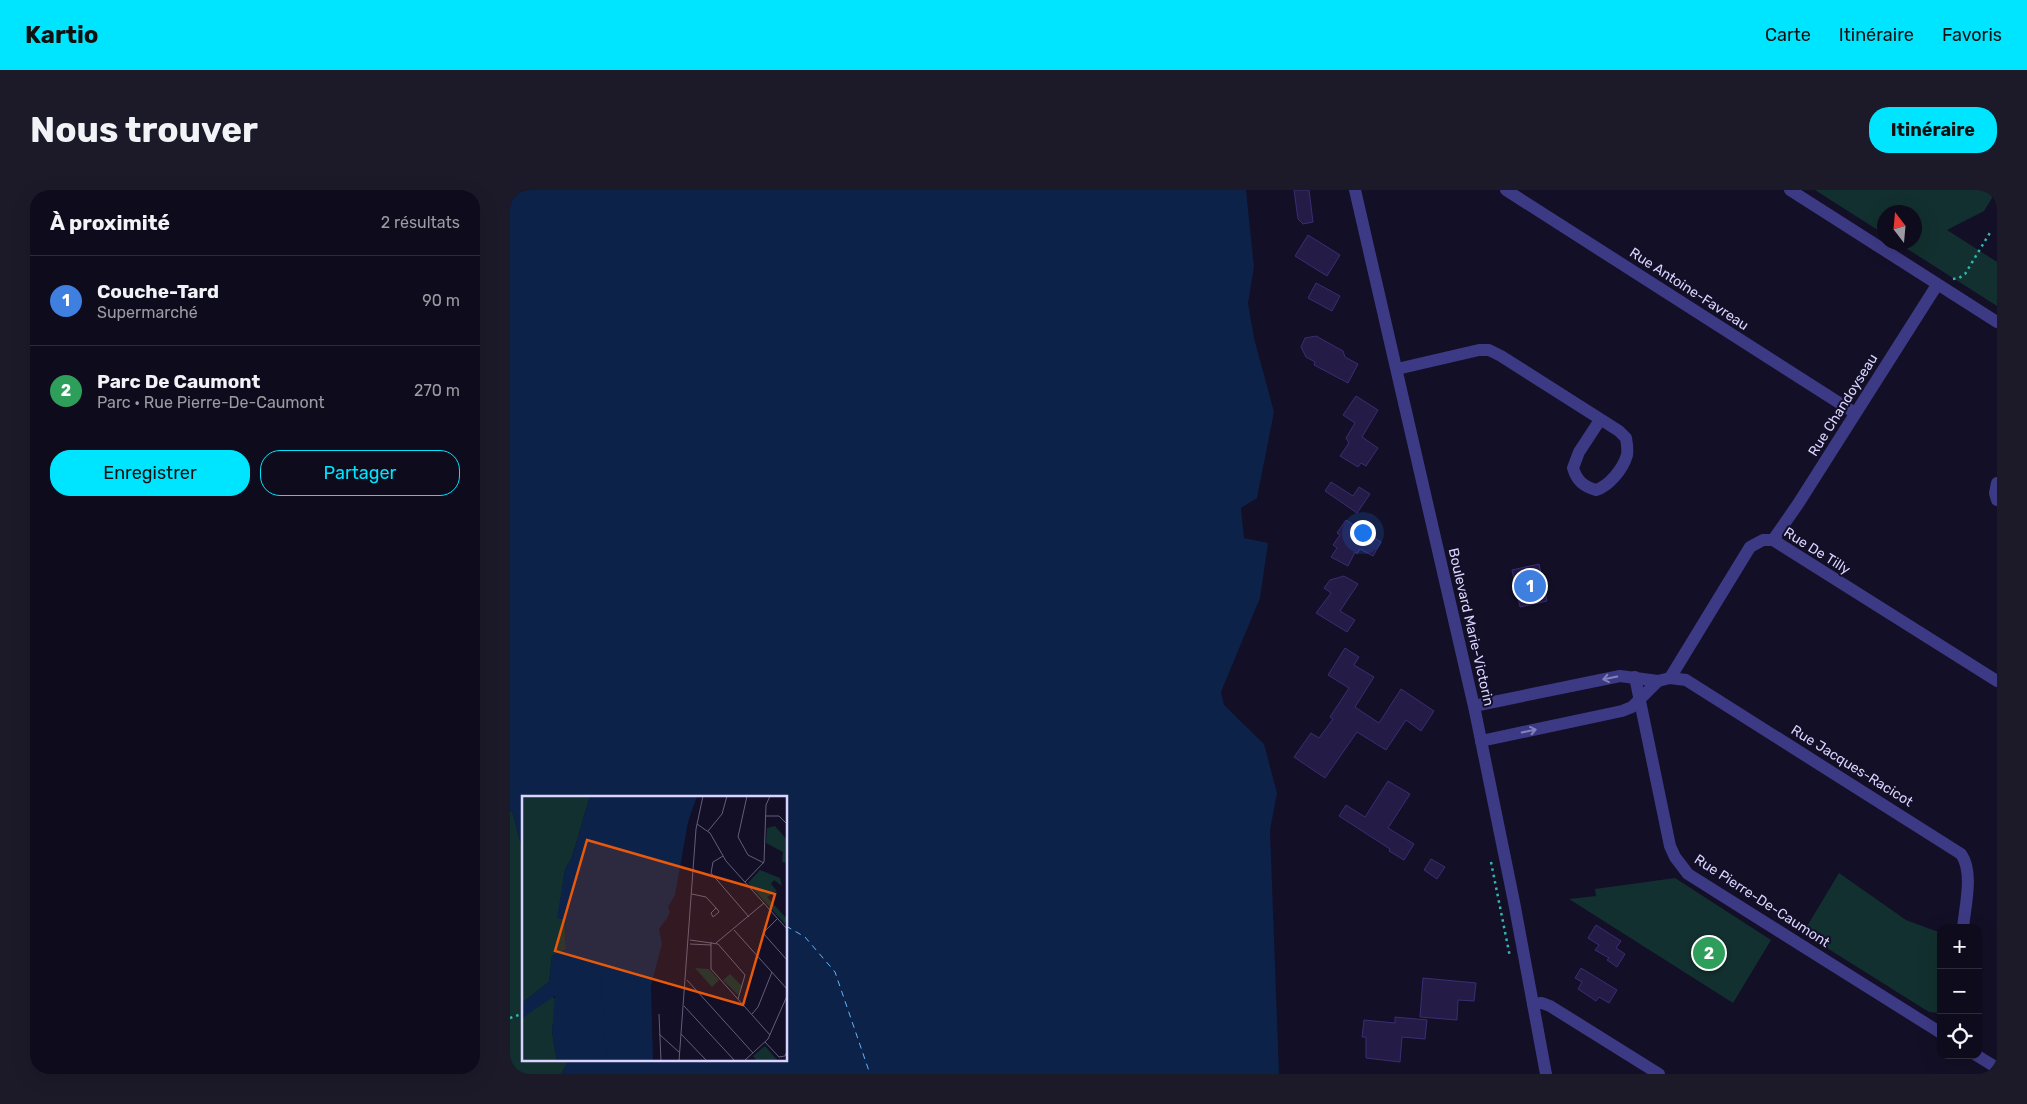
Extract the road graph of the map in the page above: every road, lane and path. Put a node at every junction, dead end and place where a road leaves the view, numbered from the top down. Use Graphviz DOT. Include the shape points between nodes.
graph roads {
  1 [pos="1355,190"];
  2 [pos="1506,190"];
  3 [pos="1790,190"];
  4 [pos="1991,231"];
  5 [pos="1951,281"];
  6 [pos="1937,285"];
  7 [pos="1997,322"];
  8 [pos="1397,369"];
  9 [pos="1855,413"];
  10 [pos="1600,420"];
  11 [pos="1997,483"];
  12 [pos="1997,500"];
  13 [pos="1773,540"];
  14 [pos="1635,677"];
  15 [pos="1664,679"];
  16 [pos="1997,681"];
  17 [pos="1640,699"];
  18 [pos="1474,706"];
  19 [pos="1481,741"];
  20 [pos="1491,859"];
  21 [pos="1963,924"];
  22 [pos="1510,960"];
  23 [pos="1533,1004"];
  24 [pos="1937,1030"];
  25 [pos="1982,1059"];
  26 [pos="1997,1068"];
  27 [pos="1546,1074"];
  28 [pos="1659,1074"];
  1 -- 8 [label="street, Boulevard Marie-Victorin"];
  2 -- 9 [label="street, Rue Antoine-Favreau"];
  3 -- 6 [label="street"];
  4 -- 5 [label="path" via="1965,274"];
  6 -- 7 [label="street"];
  6 -- 9 [label="street, Rue Chandoyseau"];
  8 -- 10 [label="street" via="1489,350"];
  8 -- 18 [label="street, Boulevard Marie-Victorin"];
  9 -- 13 [label="street, Rue Chandoyseau"];
  10 -- 10 [label="street" via="1626,438 1627,455 1610,483 1596,490 1580,482 1574,468 1579,452"];
  11 -- 12 [label="street"];
  13 -- 15 [label="street, Rue De Tilly" via="1763,540 1750,547"];
  13 -- 16 [label="street, Rue De Tilly"];
  14 -- 15 [label="street, Rue Jacques-Racicot"];
  14 -- 17 [label="street, Rue Pierre-De-Caumont"];
  14 -- 18 [label="street, Rue Jacques-Racicot, one-way" via="1620,676"];
  15 -- 17 [label="street"];
  15 -- 21 [label="street, Rue Jacques-Racicot" via="1686,680 1954,848 1966,860 1969,872"];
  19 -- 17 [label="street, one-way" via="1622,711"];
  17 -- 24 [label="street, Rue Pierre-De-Caumont" via="1670,846 1682,868"];
  18 -- 19 [label="street, Boulevard Marie-Victorin"];
  19 -- 23 [label="street, Boulevard Marie-Victorin"];
  20 -- 22 [label="path"];
  23 -- 27 [label="street, Boulevard Marie-Victorin"];
  23 -- 28 [label="street" via="1550,1006"];
  25 -- 26 [label="street"];
}
